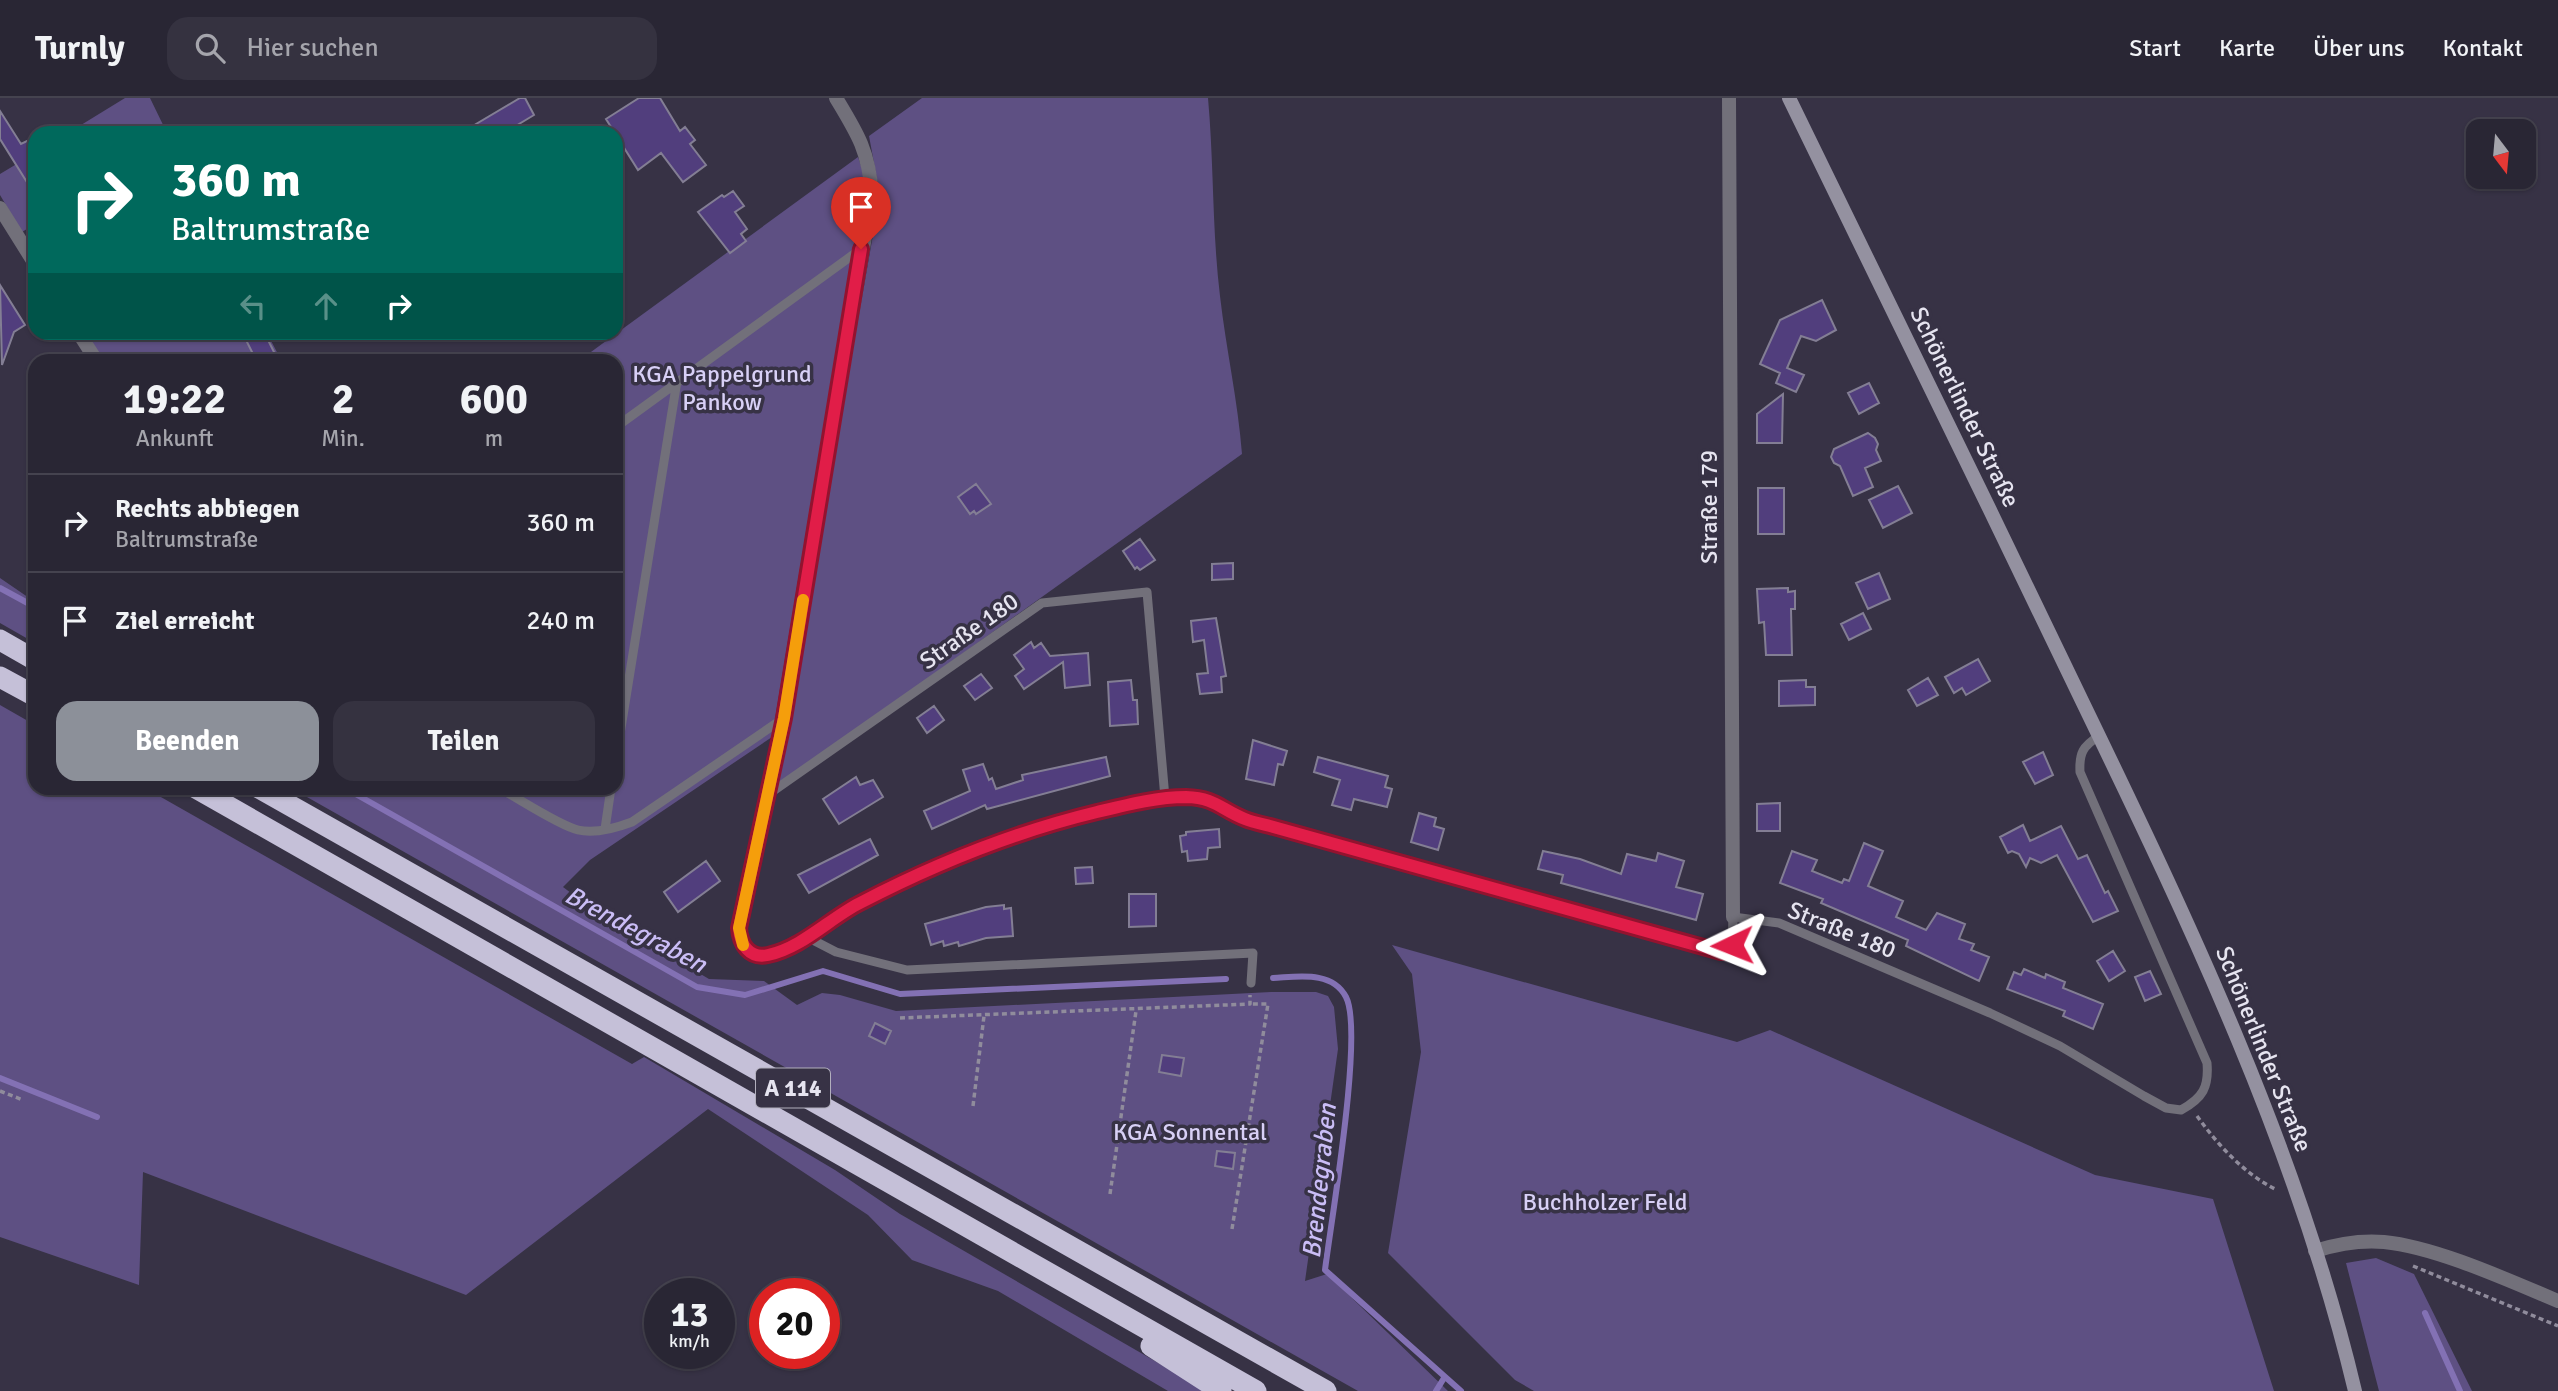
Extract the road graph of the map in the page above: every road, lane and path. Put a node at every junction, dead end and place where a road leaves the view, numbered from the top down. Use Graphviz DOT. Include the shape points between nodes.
graph roads {
  1 [pos="836,98"];
  2 [pos="1729,98"];
  3 [pos="1789,98"];
  4 [pos="0,208"];
  5 [pos="861,249"];
  6 [pos="28,253"];
  7 [pos="677,381"];
  8 [pos="623,422"];
  9 [pos="0,640"];
  10 [pos="28,656"];
  11 [pos="0,677"];
  12 [pos="28,692"];
  13 [pos="623,717"];
  14 [pos="784,718"];
  15 [pos="2099,736"];
  16 [pos="208,795"];
  17 [pos="271,795"];
  18 [pos="512,795"];
  19 [pos="610,795"];
  20 [pos="765,797"];
  21 [pos="1165,798"];
  22 [pos="605,830"];
  23 [pos="1733,917"];
  24 [pos="807,937"];
  25 [pos="740,939"];
  26 [pos="1251,983"];
  27 [pos="1250,1004"];
  28 [pos="1136,1011"];
  29 [pos="984,1016"];
  30 [pos="900,1018"];
  31 [pos="0,1091"];
  32 [pos="23,1100"];
  33 [pos="2190,1105"];
  34 [pos="973,1106"];
  35 [pos="888,1180"];
  36 [pos="2278,1191"];
  37 [pos="1110,1194"];
  38 [pos="1232,1229"];
  39 [pos="2315,1251"];
  40 [pos="2408,1264"];
  41 [pos="2558,1301"];
  42 [pos="2558,1326"];
  43 [pos="1221,1391"];
  44 [pos="1256,1391"];
  45 [pos="1326,1391"];
  46 [pos="2355,1391"];
  1 -- 5 [label="street" via="870,164 872,195"];
  2 -- 23 [label="street, Straße 179"];
  3 -- 15 [label="main road, Schönerlinder Straße"];
  4 -- 6 [label="street"];
  5 -- 7 [label="lane"];
  5 -- 14 [label="street"];
  7 -- 8 [label="lane"];
  7 -- 13 [label="lane"];
  9 -- 10 [label="highway"];
  11 -- 12 [label="highway"];
  14 -- 20 [label="street"];
  14 -- 22 [label="lane" via="632,822"];
  15 -- 33 [label="lane" via="2079,755 2080,772 2207,1063 2208,1081"];
  15 -- 39 [label="main road, Schönerlinder Straße" via="2218,991"];
  16 -- 35 [label="highway, A 114"];
  17 -- 45 [label="highway, A 114"];
  18 -- 22 [label="lane" via="576,830"];
  19 -- 22 [label="lane"];
  20 -- 21 [label="lane, Straße 180" via="1042,603 1147,592"];
  20 -- 25 [label="street"];
  21 -- 23 [label="lane" via="1210,800 1244,819 1721,952 1732,945"];
  21 -- 24 [label="lane" via="1050,823 990,842 857,904"];
  23 -- 33 [label="lane, Straße 180" via="1779,923 2060,1046 2166,1108 2181,1110"];
  24 -- 25 [label="lane" via="766,956 754,954"];
  24 -- 26 [label="lane" via="836,952 907,970 1253,953"];
  26 -- 27 [label="path"];
  27 -- 28 [label="path"];
  27 -- 38 [label="path" via="1268,1004"];
  28 -- 29 [label="path"];
  28 -- 37 [label="path"];
  29 -- 30 [label="path"];
  29 -- 34 [label="path"];
  31 -- 32 [label="path"];
  33 -- 36 [label="path" via="2218,1146"];
  35 -- 43 [label="highway"];
  35 -- 44 [label="highway, A 114"];
  39 -- 41 [label="street" via="2338,1244 2405,1246"];
  39 -- 46 [label="main road, Schönerlinder Straße"];
  40 -- 42 [label="path"];
}
